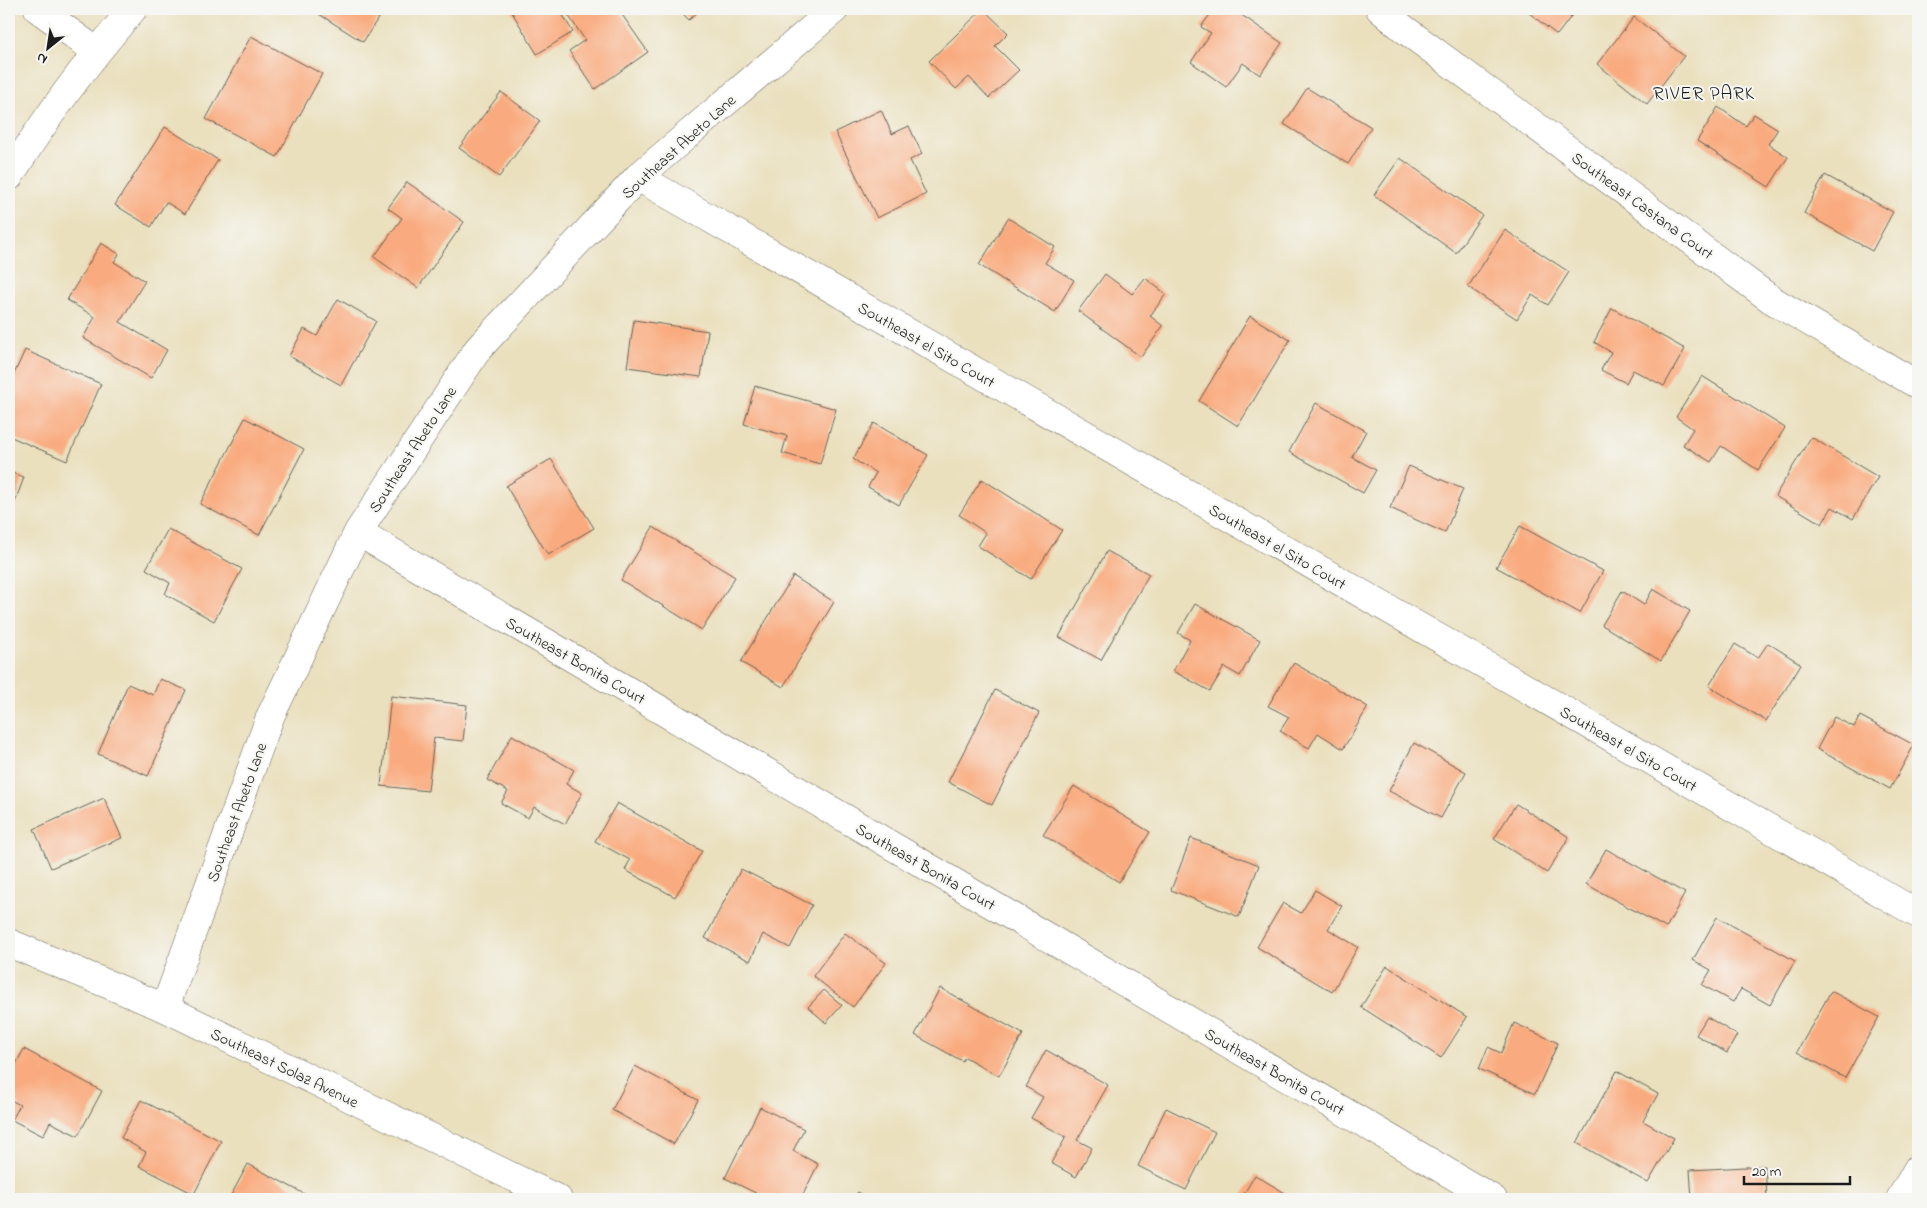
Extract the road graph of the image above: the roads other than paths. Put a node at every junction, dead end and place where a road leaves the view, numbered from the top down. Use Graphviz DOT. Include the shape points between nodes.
graph roads {
  1 [pos="38,9"];
  2 [pos="133,9"];
  3 [pos="835,9"];
  4 [pos="1380,9"];
  5 [pos="96,52"];
  6 [pos="9,176"];
  7 [pos="638,177"];
  8 [pos="1918,384"];
  9 [pos="358,532"];
  10 [pos="1918,914"];
  11 [pos="9,943"];
  12 [pos="165,1008"];
  13 [pos="1918,1168"];
  14 [pos="558,1199"];
  15 [pos="1493,1199"];
  16 [pos="1900,1199"];
  1 -- 5 [label="street"];
  2 -- 5 [label="street"];
  3 -- 7 [label="street, Southeast Abeto Lane"];
  4 -- 8 [label="street, Southeast Castana Court" via="1772,300"];
  5 -- 6 [label="street"];
  7 -- 9 [label="street, Southeast Abeto Lane" via="478,349"];
  7 -- 10 [label="street, Southeast el Sito Court"];
  9 -- 12 [label="street, Southeast Abeto Lane" via="270,717"];
  9 -- 15 [label="street, Southeast Bonita Court"];
  11 -- 12 [label="street, Southeast Solaz Avenue"];
  12 -- 14 [label="street, Southeast Solaz Avenue"];
  13 -- 16 [label="street"];
}
